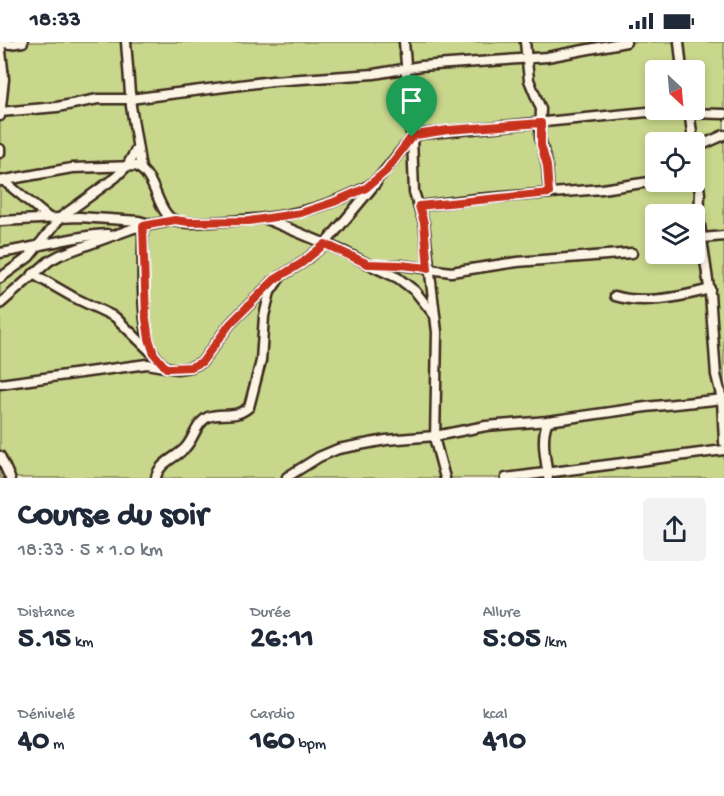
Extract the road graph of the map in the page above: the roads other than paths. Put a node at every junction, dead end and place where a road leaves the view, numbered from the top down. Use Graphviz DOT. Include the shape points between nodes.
graph roads {
  1 [pos="0,42"];
  2 [pos="23,42"];
  3 [pos="126,42"];
  4 [pos="404,42"];
  5 [pos="525,42"];
  6 [pos="626,42"];
  7 [pos="679,42"];
  8 [pos="528,59"];
  9 [pos="681,60"];
  10 [pos="406,68"];
  11 [pos="130,99"];
  12 [pos="645,112"];
  13 [pos="705,112"];
  14 [pos="0,114"];
  15 [pos="724,114"];
  16 [pos="541,123"];
  17 [pos="412,137"];
  18 [pos="723,138"];
  19 [pos="705,144"];
  20 [pos="137,148"];
  21 [pos="127,166"];
  22 [pos="141,169"];
  23 [pos="386,171"];
  24 [pos="2,181"];
  25 [pos="645,183"];
  26 [pos="549,193"];
  27 [pos="419,206"];
  28 [pos="61,217"];
  29 [pos="49,218"];
  30 [pos="266,219"];
  31 [pos="175,220"];
  32 [pos="0,221"];
  33 [pos="146,225"];
  34 [pos="116,234"];
  35 [pos="724,236"];
  36 [pos="705,238"];
  37 [pos="325,244"];
  38 [pos="37,248"];
  39 [pos="0,253"];
  40 [pos="632,253"];
  41 [pos="705,257"];
  42 [pos="368,264"];
  43 [pos="428,268"];
  44 [pos="33,274"];
  45 [pos="281,276"];
  46 [pos="0,278"];
  47 [pos="710,289"];
  48 [pos="615,296"];
  49 [pos="0,304"];
  50 [pos="435,317"];
  51 [pos="719,348"];
  52 [pos="154,354"];
  53 [pos="166,368"];
  54 [pos="0,384"];
  55 [pos="723,399"];
  56 [pos="548,421"];
  57 [pos="435,436"];
  58 [pos="724,442"];
  59 [pos="724,450"];
  60 [pos="0,456"];
  61 [pos="548,476"];
  62 [pos="287,477"];
  63 [pos="10,478"];
  64 [pos="156,478"];
  65 [pos="445,478"];
  66 [pos="506,478"];
  1 -- 2 [label="street"];
  1 -- 14 [label="street" via="4,79"];
  3 -- 11 [label="street"];
  4 -- 10 [label="street"];
  5 -- 8 [label="street"];
  6 -- 8 [label="street"];
  7 -- 9 [label="street"];
  8 -- 10 [label="street"];
  8 -- 16 [label="street"];
  10 -- 11 [label="street"];
  10 -- 17 [label="street" via="406,114"];
  11 -- 14 [label="street" via="98,99"];
  11 -- 20 [label="street"];
  12 -- 16 [label="street"];
  13 -- 15 [label="street"];
  16 -- 17 [label="street" via="448,130"];
  16 -- 26 [label="street"];
  17 -- 23 [label="street"];
  17 -- 27 [label="street" via="414,192"];
  18 -- 19 [label="street"];
  20 -- 21 [label="street"];
  20 -- 22 [label="street"];
  21 -- 22 [label="street"];
  21 -- 24 [label="street" via="72,168"];
  21 -- 28 [label="street"];
  22 -- 31 [label="street" via="167,214"];
  23 -- 30 [label="street" via="366,188 334,202"];
  23 -- 37 [label="street"];
  24 -- 29 [label="street"];
  25 -- 26 [label="street"];
  26 -- 27 [label="street"];
  27 -- 43 [label="street"];
  28 -- 29 [label="street"];
  28 -- 33 [label="street" via="139,220"];
  28 -- 38 [label="street"];
  29 -- 32 [label="street"];
  30 -- 31 [label="street"];
  30 -- 37 [label="street"];
  31 -- 33 [label="street"];
  33 -- 34 [label="street"];
  33 -- 52 [label="street" via="146,319"];
  34 -- 38 [label="street" via="76,237"];
  34 -- 44 [label="street" via="60,255"];
  35 -- 36 [label="street"];
  37 -- 42 [label="street"];
  37 -- 45 [label="street"];
  38 -- 39 [label="street"];
  38 -- 46 [label="street"];
  40 -- 43 [label="street" via="517,262 466,271"];
  41 -- 47 [label="street"];
  42 -- 43 [label="street"];
  42 -- 50 [label="street" via="415,291"];
  43 -- 50 [label="street"];
  44 -- 49 [label="street"];
  44 -- 52 [label="street" via="115,316"];
  45 -- 53 [label="street" via="230,324 202,362"];
  45 -- 64 [label="street" via="267,300 261,361 249,407 231,416 204,419 187,447 158,470"];
  47 -- 48 [label="street" via="653,299"];
  47 -- 51 [label="street"];
  50 -- 57 [label="street"];
  51 -- 55 [label="street" via="717,381"];
  52 -- 53 [label="street"];
  53 -- 54 [label="street" via="147,364"];
  55 -- 56 [label="street"];
  55 -- 58 [label="street"];
  56 -- 57 [label="street" via="486,426"];
  56 -- 61 [label="street"];
  57 -- 62 [label="street" via="404,437 338,449"];
  57 -- 65 [label="street"];
  59 -- 61 [label="street"];
  60 -- 63 [label="street"];
  61 -- 66 [label="street"];
}
